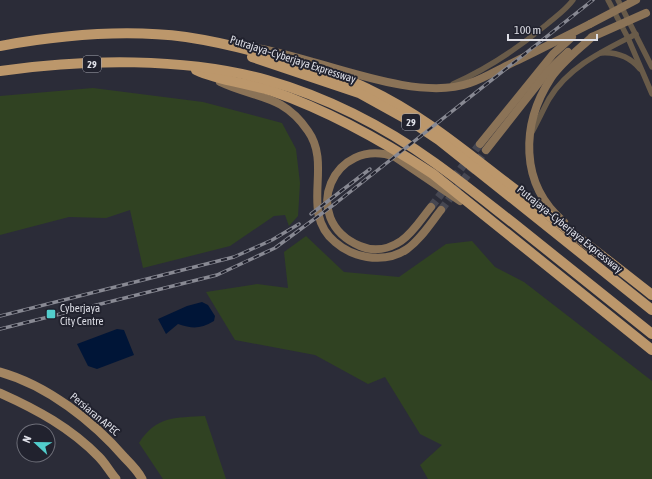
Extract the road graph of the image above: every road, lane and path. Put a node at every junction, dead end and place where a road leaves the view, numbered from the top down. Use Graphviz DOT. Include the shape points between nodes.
graph roads {
  1 [pos="573,0"];
  2 [pos="576,0"];
  3 [pos="608,0"];
  4 [pos="618,0"];
  5 [pos="636,0"];
  6 [pos="564,10"];
  7 [pos="649,13"];
  8 [pos="590,24"];
  9 [pos="122,34"];
  10 [pos="636,34"];
  11 [pos="592,37"];
  12 [pos="187,38"];
  13 [pos="628,38"];
  14 [pos="0,46"];
  15 [pos="593,56"];
  16 [pos="184,65"];
  17 [pos="652,67"];
  18 [pos="0,71"];
  19 [pos="202,74"];
  20 [pos="644,74"];
  21 [pos="446,87"];
  22 [pos="652,94"];
  23 [pos="529,140"];
  24 [pos="431,207"];
  25 [pos="441,210"];
  26 [pos="489,221"];
  27 [pos="611,262"];
  28 [pos="652,295"];
  29 [pos="652,310"];
  30 [pos="652,334"];
  31 [pos="652,350"];
  32 [pos="0,372"];
  33 [pos="0,393"];
  34 [pos="116,479"];
  35 [pos="142,479"];
  1 -- 6 [label="street"];
  2 -- 6 [label="street"];
  3 -- 13 [label="street"];
  4 -- 10 [label="street"];
  5 -- 8 [label="street, bridge"];
  6 -- 21 [label="street" via="524,43 488,67"];
  7 -- 11 [label="street, bridge"];
  8 -- 11 [label="street" via="553,54 483,147 554,64"];
  8 -- 21 [label="street" via="469,84"];
  9 -- 12 [label="highway"];
  9 -- 14 [label="highway, Putrajaya–Cyberjaya Expressway / 29" via="46,39"];
  9 -- 29 [label="highway, Putrajaya–Cyberjaya Expressway / 29" via="165,38 248,55 359,93 439,140"];
  10 -- 13 [label="street"];
  10 -- 17 [label="street"];
  11 -- 23 [label="street" via="571,55 552,77 534,114"];
  12 -- 21 [label="street" via="271,49 371,78 401,84 424,88"];
  12 -- 27 [label="highway" via="269,55 345,79 390,100 456,142"];
  13 -- 15 [label="street"];
  13 -- 20 [label="street"];
  15 -- 20 [label="street" via="601,53 616,54 636,64"];
  15 -- 23 [label="street" via="558,86"];
  16 -- 18 [label="highway, 29" via="44,65"];
  16 -- 19 [label="highway"];
  16 -- 30 [label="highway, 29" via="232,72 281,85 329,104 388,133 457,179"];
  19 -- 25 [label="street" via="276,102 302,123 309,132 316,152 318,218 327,235 340,247 366,257 397,256 413,244"];
  19 -- 26 [label="highway" via="272,91 396,149 433,174"];
  20 -- 22 [label="street"];
  23 -- 27 [label="street" via="534,179 546,202 561,220"];
  24 -- 26 [label="street" via="406,237 394,245 378,250 364,247 342,235 328,215 327,200 332,181 343,166 357,157 384,153 395,157"];
  26 -- 31 [label="highway"];
  27 -- 28 [label="highway"];
  32 -- 35 [label="main road, Persiaran APEC" via="67,404 102,434"];
  33 -- 34 [label="main road" via="58,423 99,457"];
}
